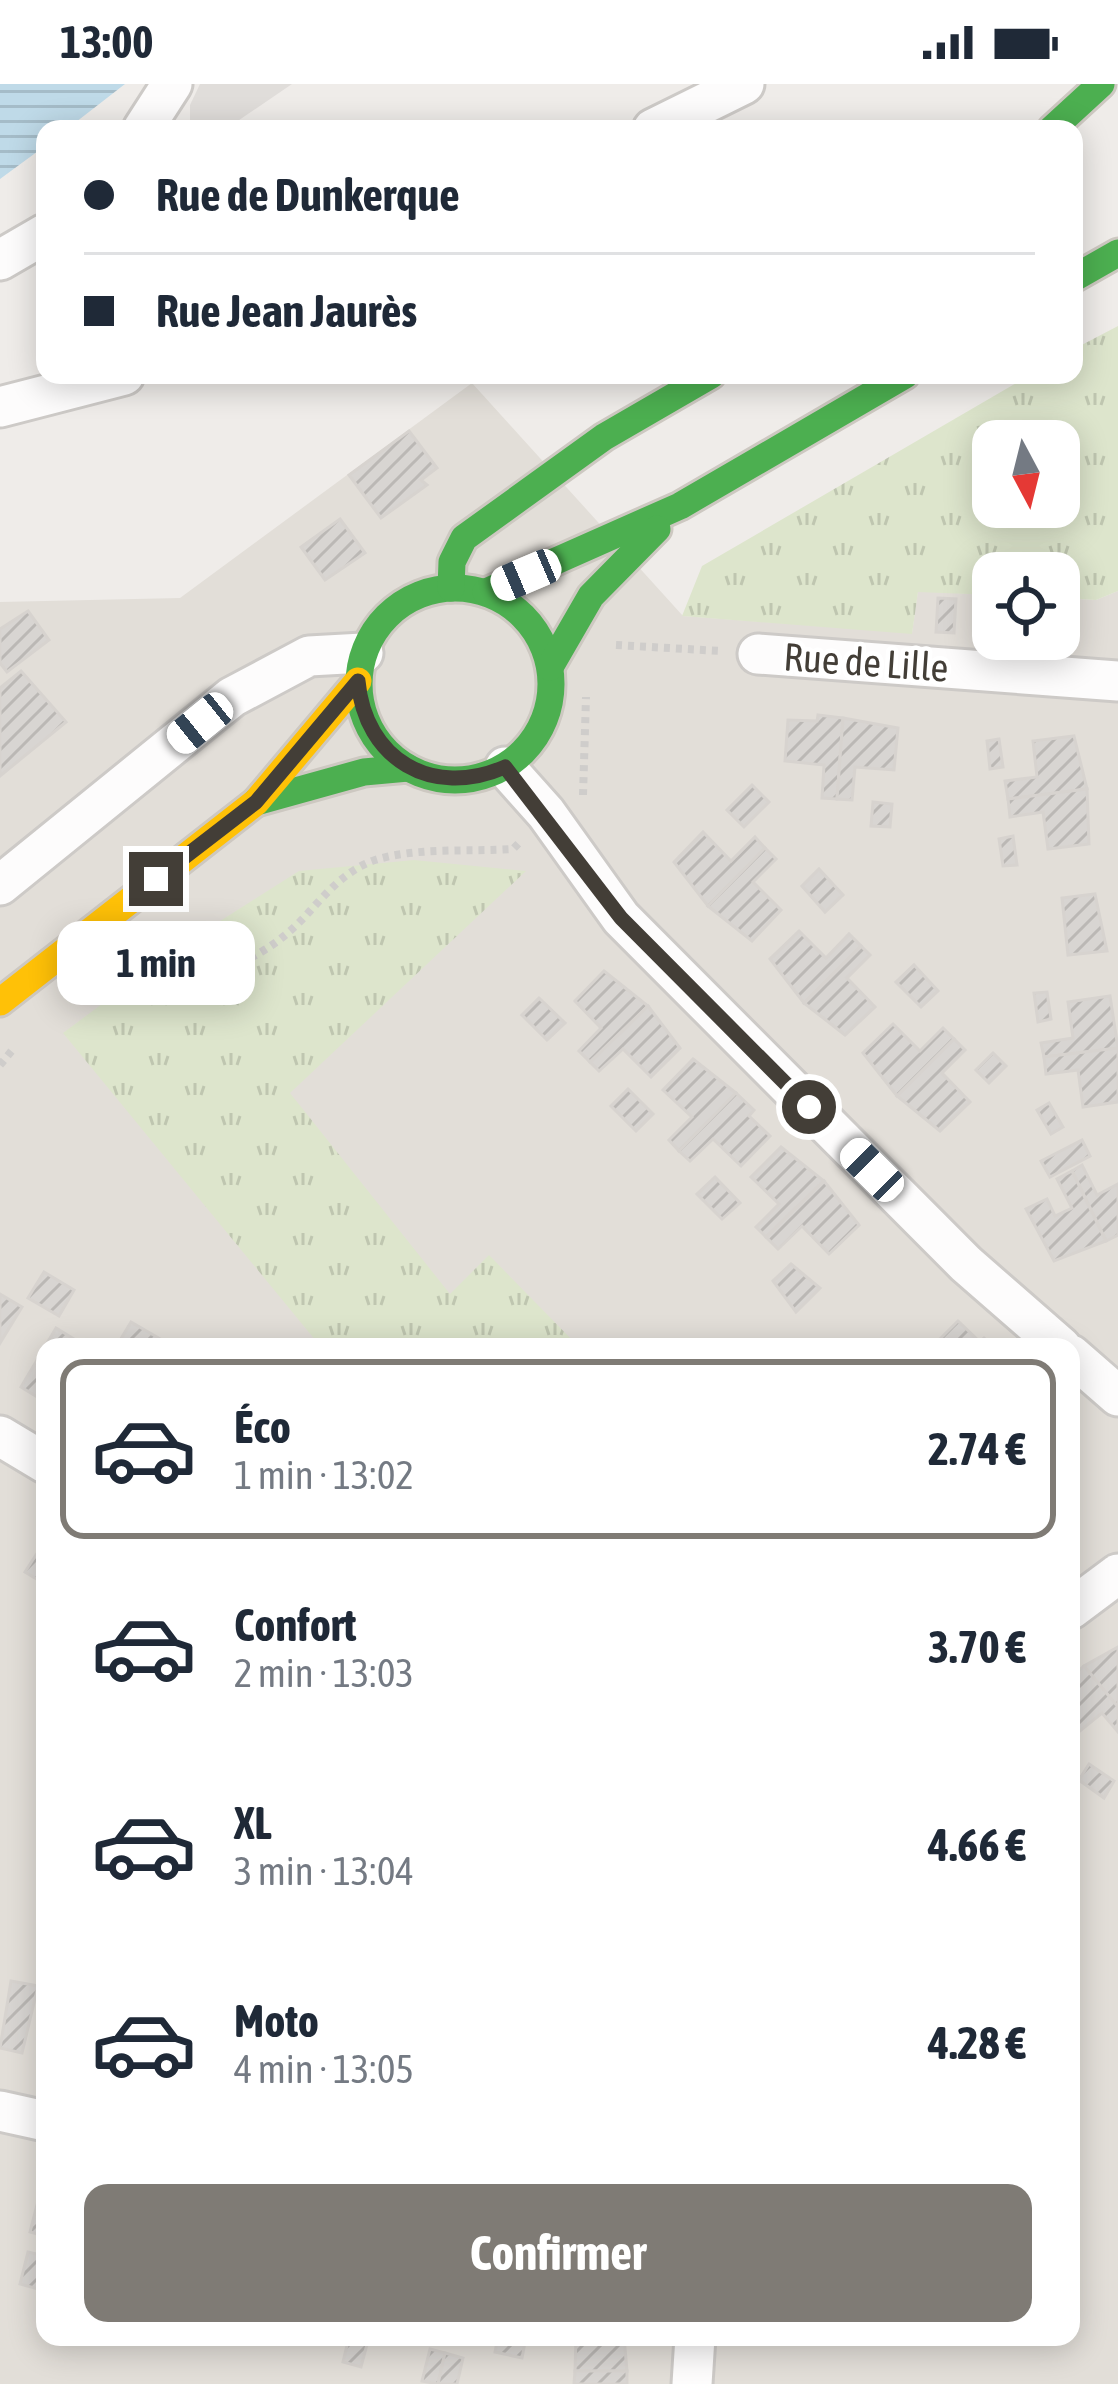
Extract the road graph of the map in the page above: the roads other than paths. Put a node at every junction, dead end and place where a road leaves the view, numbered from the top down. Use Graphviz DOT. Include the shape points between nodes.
graph roads {
  1 [pos="172,84"];
  2 [pos="744,84"];
  3 [pos="1101,84"];
  4 [pos="149,120"];
  5 [pos="671,120"];
  6 [pos="1062,120"];
  7 [pos="36,239"];
  8 [pos="1118,253"];
  9 [pos="0,260"];
  10 [pos="1083,273"];
  11 [pos="89,384"];
  12 [pos="696,384"];
  13 [pos="890,384"];
  14 [pos="0,407"];
  15 [pos="680,506"];
  16 [pos="451,588"];
  17 [pos="486,592"];
  18 [pos="758,654"];
  19 [pos="360,667"];
  20 [pos="550,667"];
  21 [pos="1118,681"];
  22 [pos="505,767"];
  23 [pos="408,768"];
  24 [pos="256,802"];
  25 [pos="0,885"];
  26 [pos="0,1002"];
  27 [pos="1051,1338"];
  28 [pos="1080,1363"];
  29 [pos="1118,1396"];
  30 [pos="0,1436"];
  31 [pos="36,1458"];
  32 [pos="1118,1574"];
  33 [pos="1080,1602"];
  34 [pos="0,2111"];
  35 [pos="36,2119"];
  36 [pos="694,2346"];
  37 [pos="692,2384"];
  1 -- 4 [label="street"];
  2 -- 5 [label="street"];
  3 -- 6 [label="main road"];
  7 -- 9 [label="street"];
  8 -- 10 [label="main road"];
  11 -- 14 [label="street"];
  12 -- 16 [label="main road" via="604,437 464,538"];
  13 -- 15 [label="main road"];
  15 -- 17 [label="main road"];
  15 -- 20 [label="main road" via="591,596"];
  16 -- 17 [label="main road"];
  16 -- 19 [label="main road" via="428,591 388,614"];
  17 -- 20 [label="main road" via="534,630"];
  18 -- 21 [label="street, Rue de Lille"];
  19 -- 23 [label="main road" via="370,732"];
  19 -- 24 [label="main road"];
  19 -- 25 [label="street" via="309,656 232,697"];
  20 -- 22 [label="main road" via="543,724"];
  22 -- 23 [label="main road" via="456,781"];
  22 -- 27 [label="street" via="621,918 966,1264"];
  23 -- 24 [label="main road"];
  24 -- 26 [label="main road"];
  28 -- 29 [label="street"];
  30 -- 31 [label="street"];
  32 -- 33 [label="street"];
  34 -- 35 [label="street"];
  36 -- 37 [label="street"];
}
